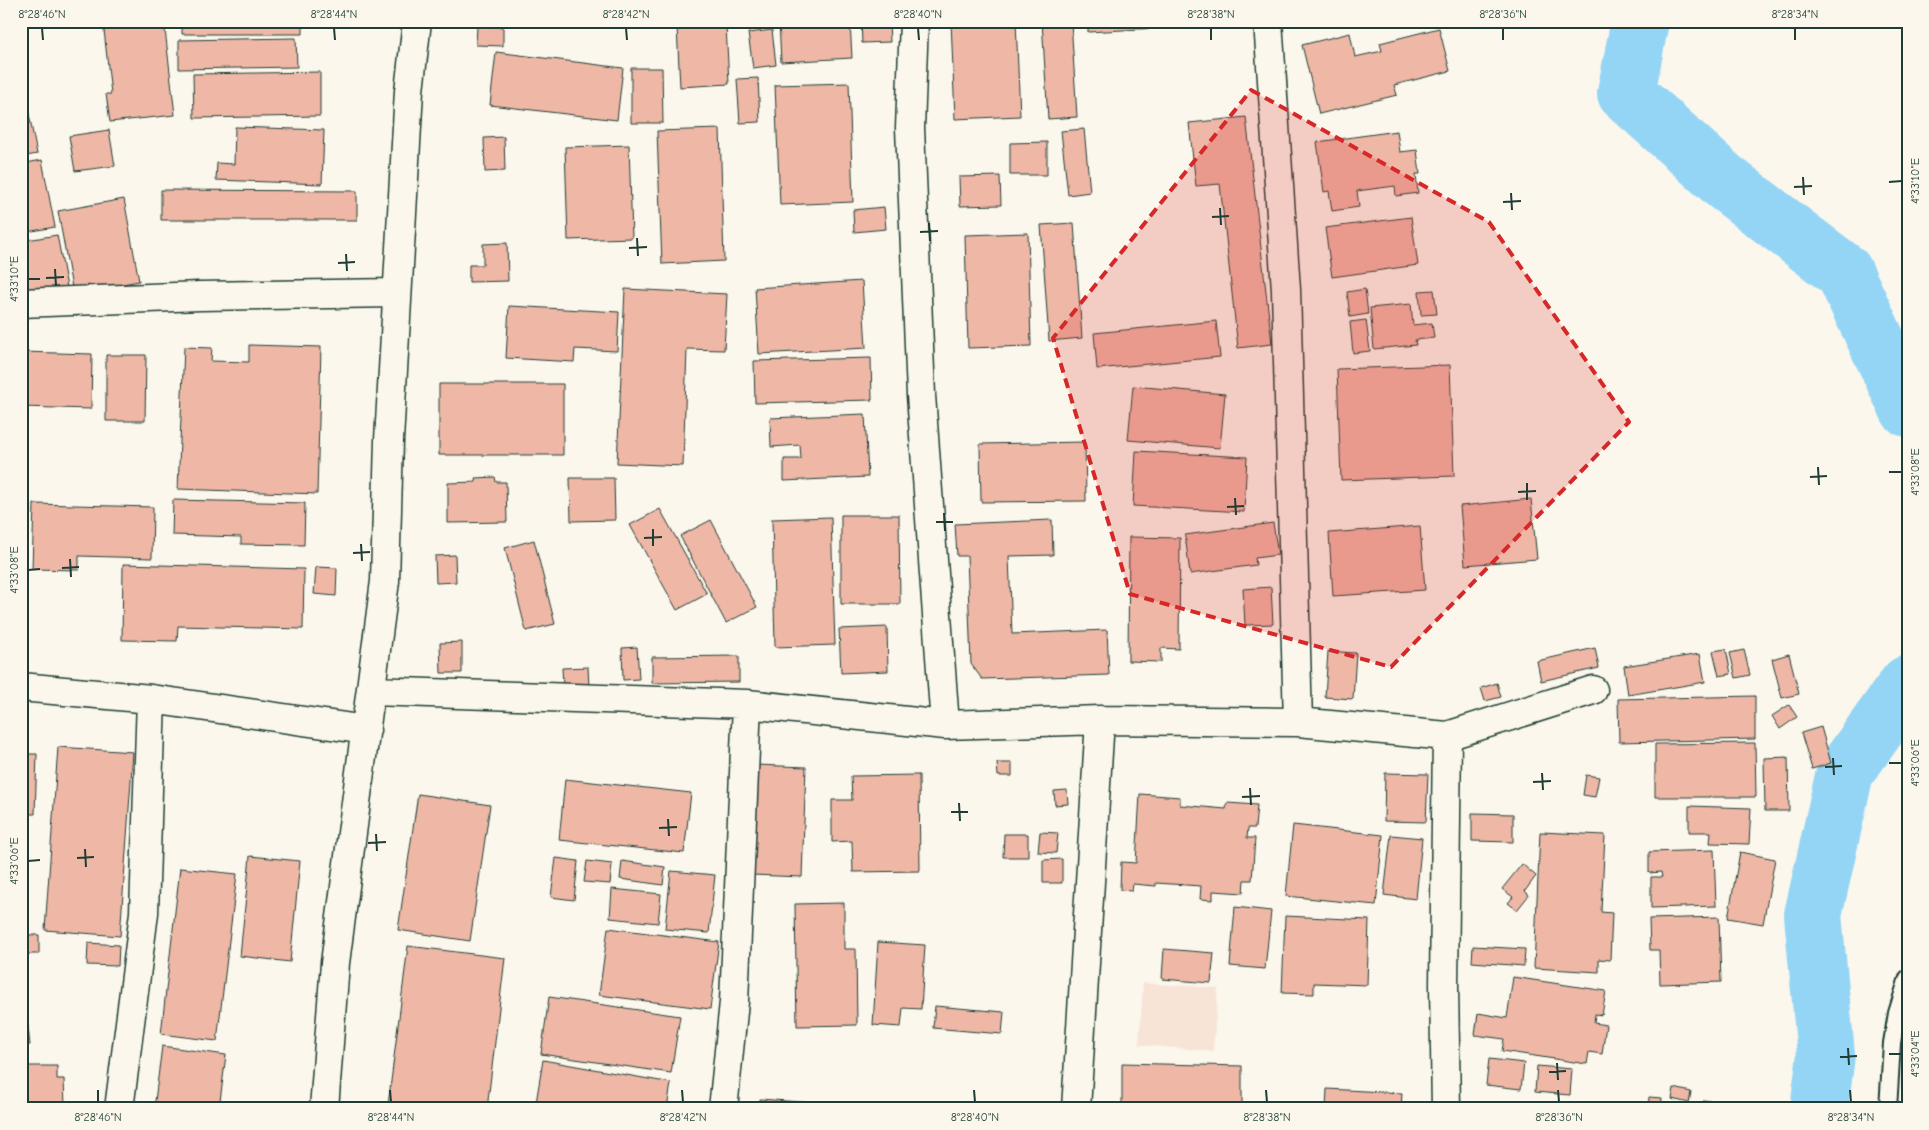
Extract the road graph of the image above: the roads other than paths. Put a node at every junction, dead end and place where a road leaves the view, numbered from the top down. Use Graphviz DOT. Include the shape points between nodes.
graph roads {
  1 [pos="417,21"];
  2 [pos="914,21"];
  3 [pos="1268,21"];
  4 [pos="397,293"];
  5 [pos="21,303"];
  6 [pos="21,687"];
  7 [pos="1593,690"];
  8 [pos="372,691"];
  9 [pos="151,699"];
  10 [pos="747,704"];
  11 [pos="1100,720"];
  12 [pos="1298,722"];
  13 [pos="945,725"];
  14 [pos="366,730"];
  15 [pos="1446,736"];
  16 [pos="1908,978"];
  17 [pos="119,1109"];
  18 [pos="324,1109"];
  19 [pos="723,1109"];
  20 [pos="1076,1109"];
  21 [pos="1446,1109"];
  22 [pos="1888,1109"];
  1 -- 4 [label="street"];
  2 -- 13 [label="street" via="910,128 921,394"];
  3 -- 12 [label="street" via="1286,290"];
  4 -- 5 [label="street" via="190,296"];
  4 -- 8 [label="street" via="385,581"];
  6 -- 9 [label="street"];
  7 -- 15 [label="street"];
  8 -- 10 [label="street"];
  8 -- 14 [label="street"];
  9 -- 14 [label="street"];
  9 -- 17 [label="street" via="144,913"];
  10 -- 13 [label="street"];
  10 -- 19 [label="street" via="734,1002"];
  11 -- 12 [label="street"];
  11 -- 13 [label="street"];
  11 -- 20 [label="street"];
  12 -- 15 [label="street"];
  14 -- 18 [label="street" via="335,963"];
  15 -- 21 [label="street"];
  16 -- 22 [label="lane" via="1892,1043"];
}
